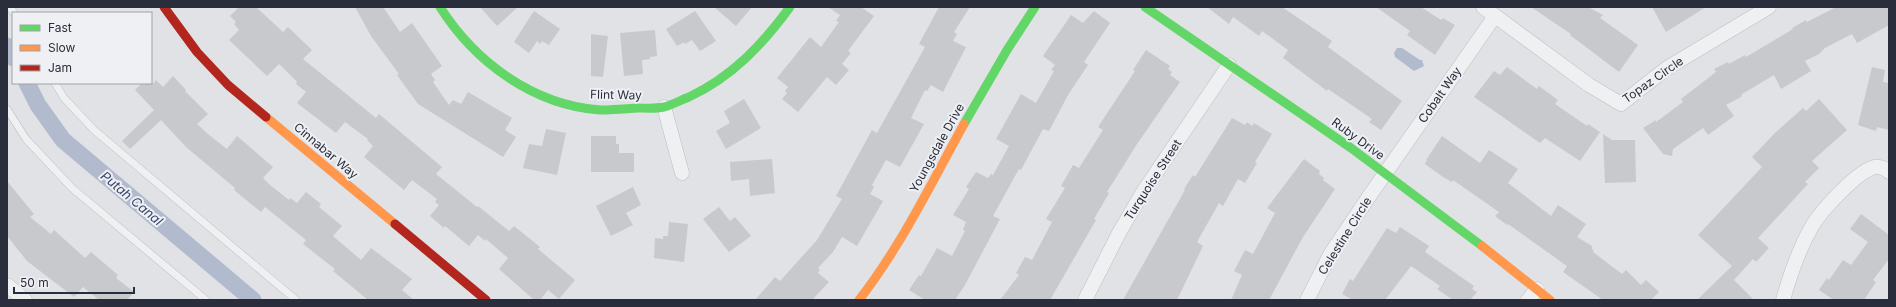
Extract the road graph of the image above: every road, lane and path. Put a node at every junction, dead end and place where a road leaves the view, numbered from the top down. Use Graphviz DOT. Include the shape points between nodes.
graph roads {
  1 [pos="164,7"];
  2 [pos="440,7"];
  3 [pos="790,7"];
  4 [pos="1035,7"];
  5 [pos="1145,7"];
  6 [pos="1483,7"];
  7 [pos="1769,7"];
  8 [pos="1495,16"];
  9 [pos="1229,65"];
  10 [pos="56,84"];
  11 [pos="664,107"];
  12 [pos="7,109"];
  13 [pos="1889,172"];
  14 [pos="682,173"];
  15 [pos="1385,174"];
  16 [pos="7,284"];
  17 [pos="1532,295"];
  18 [pos="25,300"];
  19 [pos="206,300"];
  20 [pos="296,300"];
  21 [pos="486,300"];
  22 [pos="859,300"];
  23 [pos="1085,300"];
  24 [pos="1307,300"];
  25 [pos="1550,300"];
  26 [pos="1783,300"];
  1 -- 21 [label="street, Cinnabar Way" via="197,52 228,85"];
  2 -- 11 [label="street, Flint Way" via="468,45 497,71 536,92 566,103 594,109"];
  3 -- 11 [label="street, Flint Way" via="747,59 692,96"];
  4 -- 22 [label="street, Youngsdale Drive" via="997,64 881,272"];
  5 -- 9 [label="street, Ruby Drive"];
  6 -- 8 [label="street, Topaz Circle"];
  7 -- 8 [label="street, Topaz Circle" via="1667,68 1620,104 1589,85"];
  8 -- 15 [label="street, Cobalt Way"];
  9 -- 15 [label="street, Ruby Drive"];
  9 -- 23 [label="street, Turquoise Street" via="1143,192"];
  10 -- 20 [label="lane" via="64,98 94,130"];
  11 -- 14 [label="street"];
  12 -- 19 [label="lane" via="26,139 72,188"];
  13 -- 26 [label="street" via="1883,167 1868,170 1833,200 1811,227 1792,267"];
  15 -- 17 [label="street, Ruby Drive" via="1489,251"];
  15 -- 24 [label="street, Celestine Circle" via="1332,253"];
  16 -- 18 [label="street"];
  17 -- 25 [label="street, Ruby Drive"];
}
